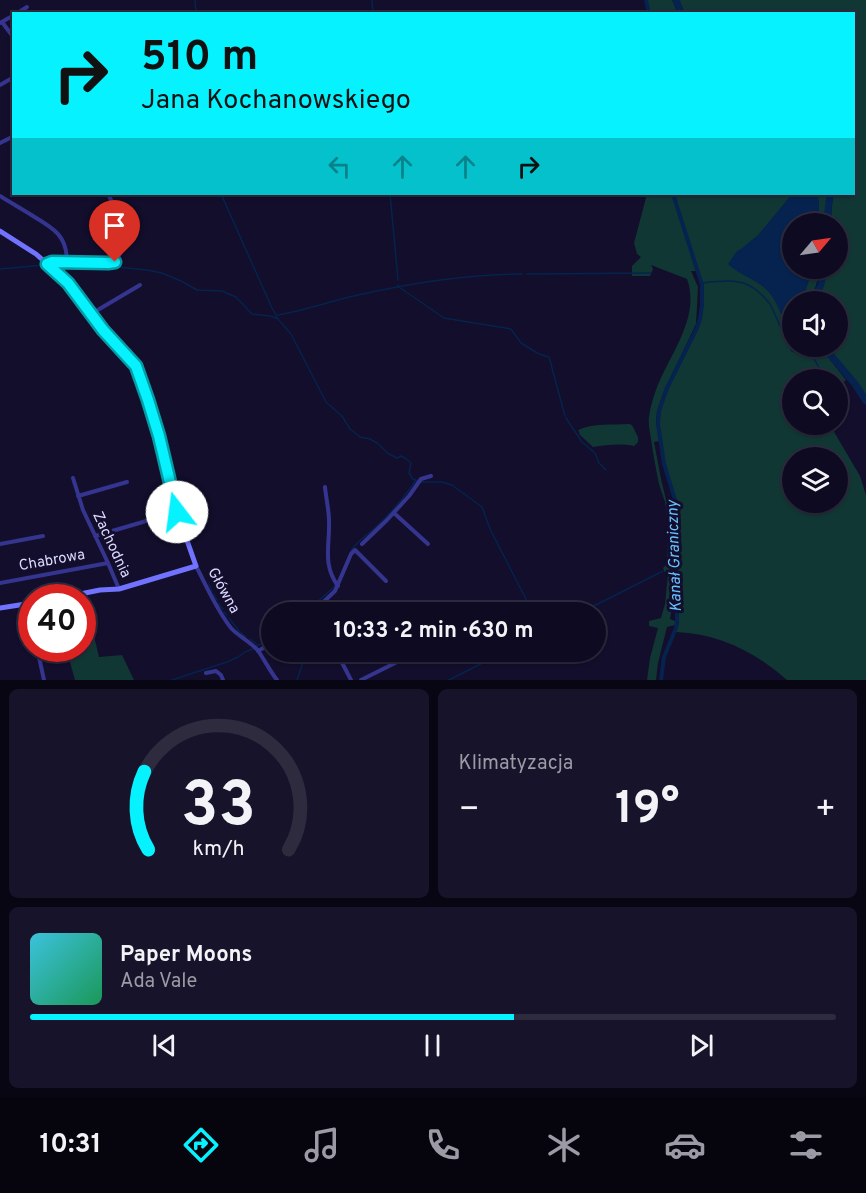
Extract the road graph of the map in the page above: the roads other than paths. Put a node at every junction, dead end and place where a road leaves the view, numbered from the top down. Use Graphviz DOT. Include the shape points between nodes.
graph roads {
  1 [pos="27,7"];
  2 [pos="18,12"];
  3 [pos="1,22"];
  4 [pos="12,36"];
  5 [pos="108,195"];
  6 [pos="0,196"];
  7 [pos="0,231"];
  8 [pos="67,262"];
  9 [pos="47,264"];
  10 [pos="140,285"];
  11 [pos="91,314"];
  12 [pos="431,476"];
  13 [pos="73,478"];
  14 [pos="127,482"];
  15 [pos="325,487"];
  16 [pos="78,496"];
  17 [pos="177,512"];
  18 [pos="394,513"];
  19 [pos="43,536"];
  20 [pos="95,536"];
  21 [pos="0,544"];
  22 [pos="362,544"];
  23 [pos="428,544"];
  24 [pos="108,563"];
  25 [pos="196,566"];
  26 [pos="386,582"];
  27 [pos="0,583"];
  28 [pos="338,585"];
  29 [pos="118,589"];
  30 [pos="96,591"];
  31 [pos="323,602"];
  32 [pos="18,606"];
  33 [pos="0,608"];
  34 [pos="261,646"];
  35 [pos="256,648"];
  36 [pos="40,662"];
  37 [pos="342,662"];
  38 [pos="397,662"];
  39 [pos="206,673"];
  40 [pos="44,680"];
  41 [pos="223,680"];
  42 [pos="277,680"];
  43 [pos="351,680"];
  44 [pos="361,680"];
  1 -- 2 [label="street"];
  3 -- 4 [label="street"];
  5 -- 8 [label="street" via="121,241 119,258 108,263"];
  6 -- 8 [label="street" via="54,229 64,243"];
  7 -- 9 [label="street, Główna"];
  8 -- 9 [label="street"];
  9 -- 11 [label="street, Główna" via="66,281"];
  10 -- 11 [label="street"];
  11 -- 17 [label="street, Główna" via="138,370"];
  12 -- 18 [label="street" via="421,479"];
  13 -- 16 [label="street, Zachodnia"];
  14 -- 16 [label="street"];
  15 -- 28 [label="street" via="330,518 328,562"];
  16 -- 20 [label="street, Zachodnia"];
  17 -- 20 [label="street"];
  17 -- 25 [label="street, Główna"];
  18 -- 22 [label="street"];
  18 -- 23 [label="street"];
  19 -- 21 [label="street"];
  20 -- 24 [label="street, Zachodnia"];
  24 -- 27 [label="street, Chabrowa"];
  24 -- 29 [label="street, Zachodnia"];
  25 -- 29 [label="street, Główna"];
  25 -- 35 [label="street, Główna" via="230,627"];
  26 -- 28 [label="street" via="356,550"];
  28 -- 31 [label="street"];
  29 -- 30 [label="street, Główna"];
  32 -- 33 [label="street"];
  34 -- 35 [label="street"];
  35 -- 42 [label="street, Główna"];
  36 -- 40 [label="street"];
  37 -- 43 [label="street"];
  38 -- 44 [label="street"];
  39 -- 41 [label="street" via="216,671"];
}
